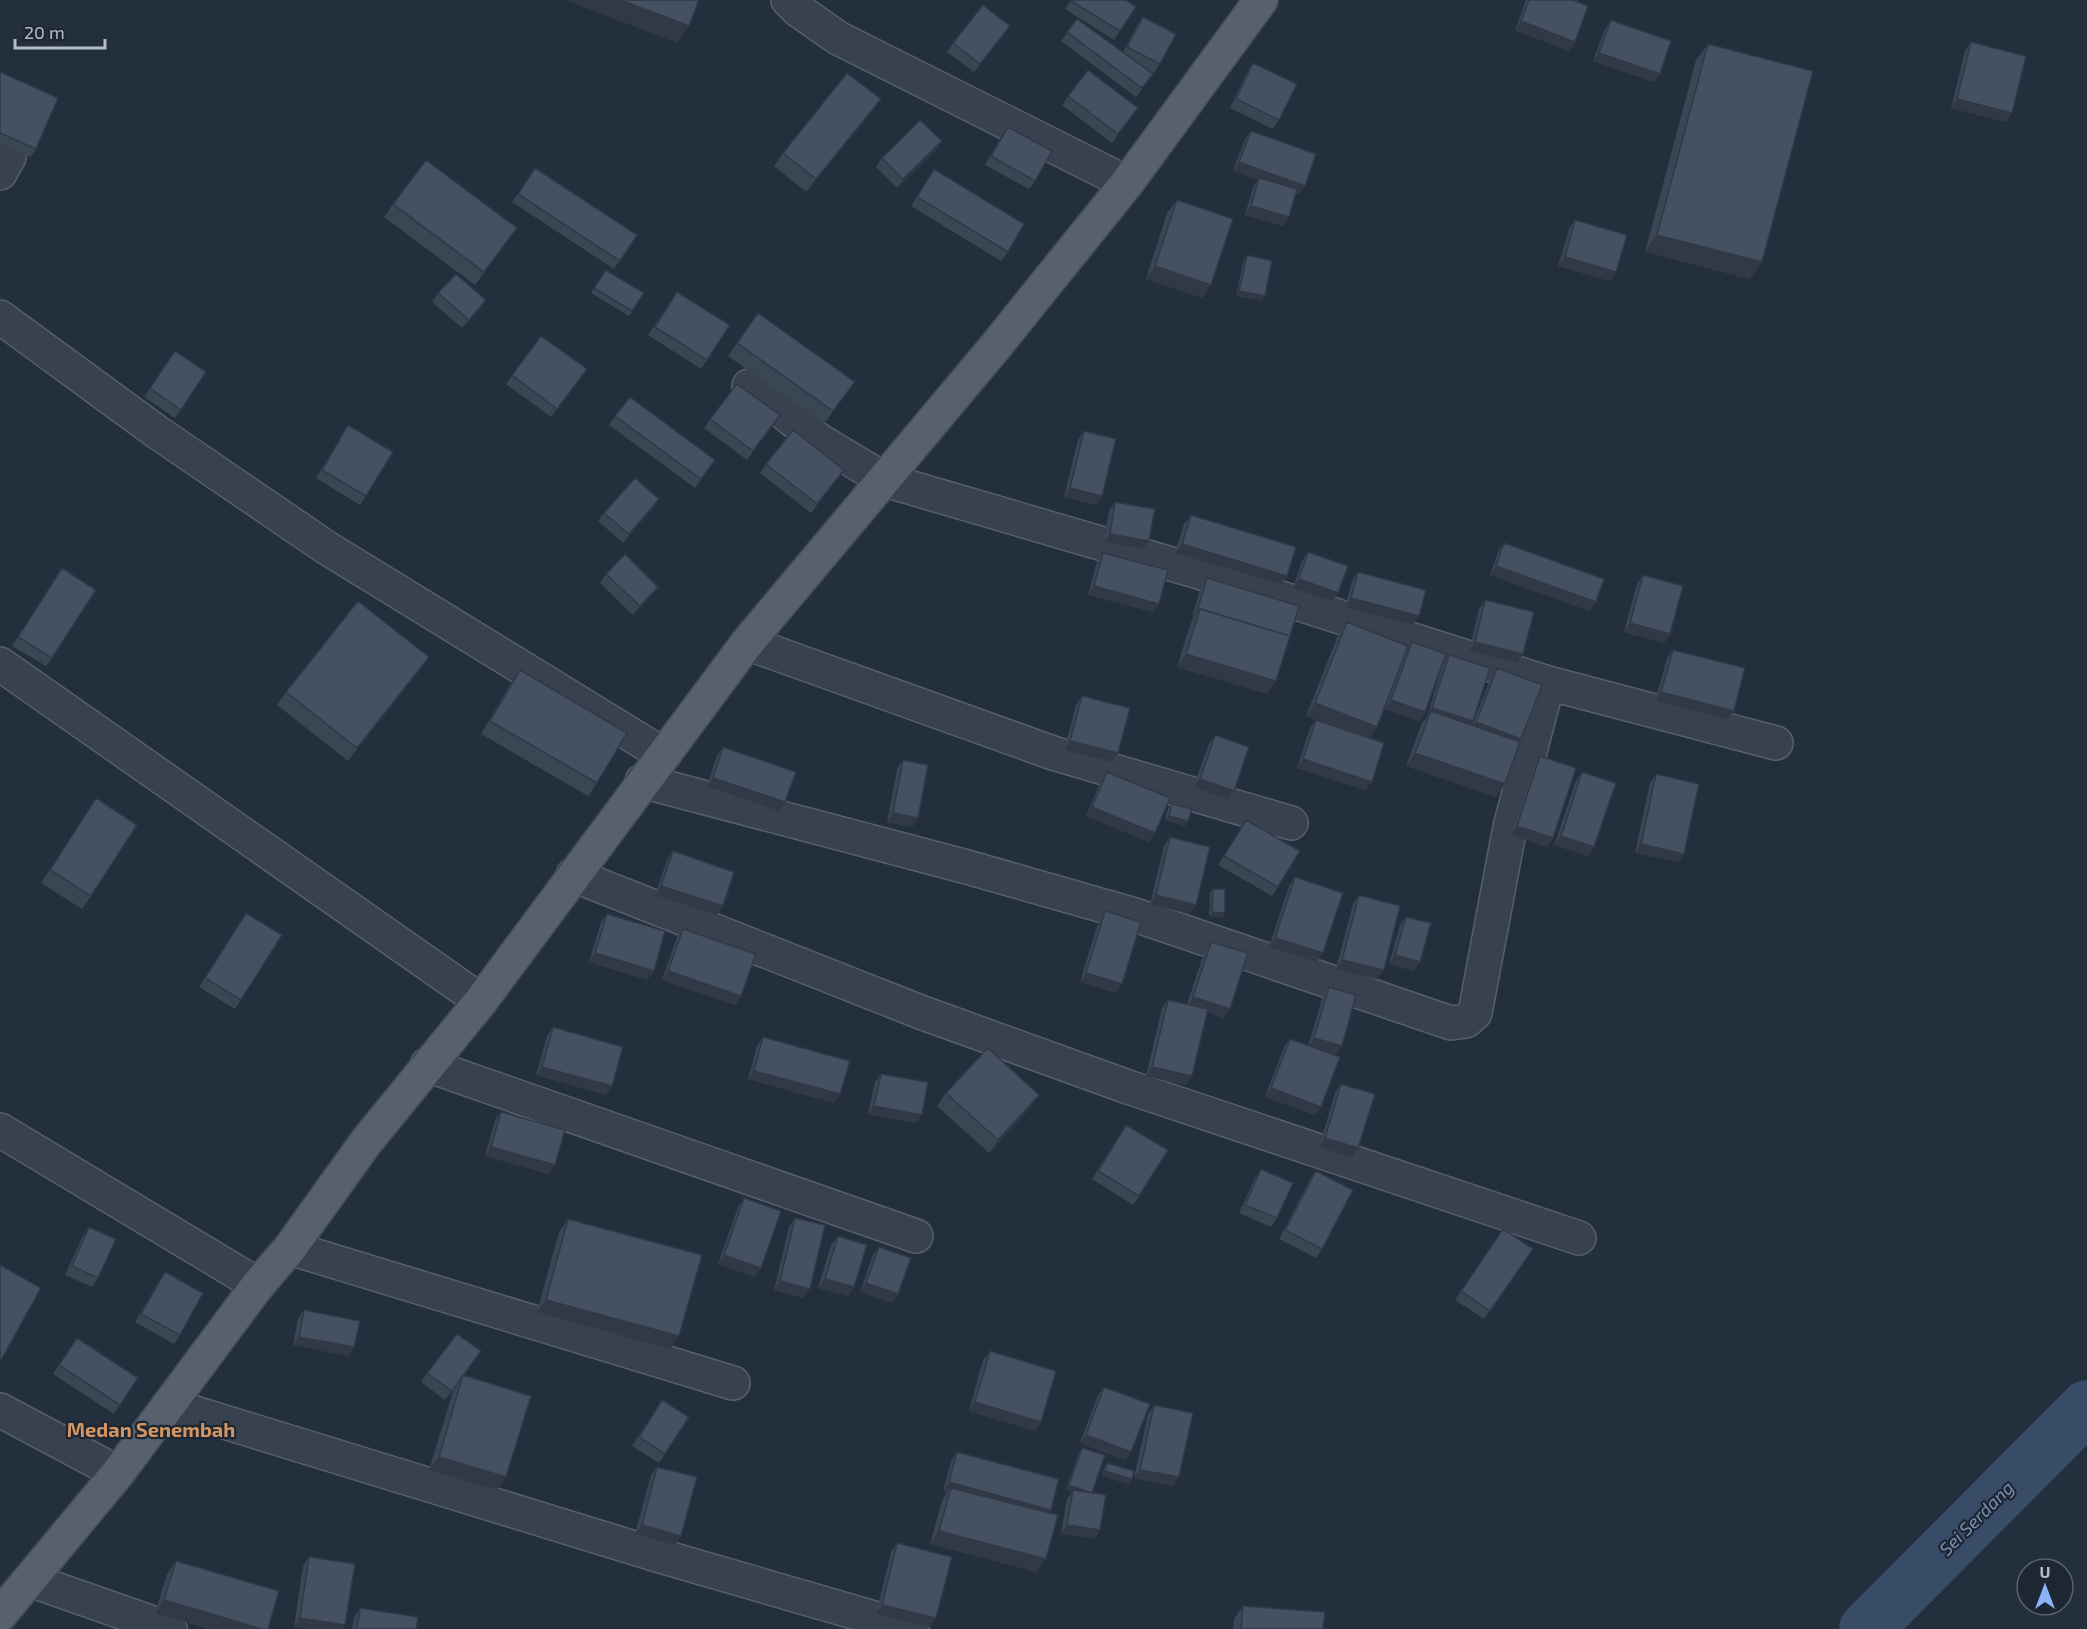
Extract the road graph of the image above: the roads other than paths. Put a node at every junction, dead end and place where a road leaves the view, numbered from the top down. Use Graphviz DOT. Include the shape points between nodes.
graph roads {
  1 [pos="788,0"];
  2 [pos="1256,1"];
  3 [pos="1127,183"];
  4 [pos="0,317"];
  5 [pos="749,386"];
  6 [pos="885,480"];
  7 [pos="747,643"];
  8 [pos="0,664"];
  9 [pos="1548,683"];
  10 [pos="1776,743"];
  11 [pos="664,755"];
  12 [pos="642,781"];
  13 [pos="1291,823"];
  14 [pos="573,875"];
  15 [pos="481,1001"];
  16 [pos="427,1065"];
  17 [pos="0,1130"];
  18 [pos="916,1236"];
  19 [pos="1579,1238"];
  20 [pos="290,1248"];
  21 [pos="258,1285"];
  22 [pos="733,1383"];
  23 [pos="169,1405"];
  24 [pos="0,1410"];
  25 [pos="118,1473"];
  26 [pos="30,1580"];
  27 [pos="0,1615"];
  28 [pos="170,1629"];
  29 [pos="912,1629"];
  1 -- 3 [label="street" via="838,38"];
  2 -- 3 [label="main road"];
  3 -- 6 [label="main road"];
  4 -- 11 [label="street" via="157,432 327,548"];
  5 -- 6 [label="street" via="820,441"];
  6 -- 7 [label="main road"];
  6 -- 9 [label="street" via="1202,573"];
  7 -- 11 [label="main road"];
  7 -- 13 [label="street" via="1053,753"];
  8 -- 15 [label="street"];
  9 -- 10 [label="street"];
  9 -- 12 [label="street" via="1510,827 1475,1013 1466,1021 1451,1023 1135,915"];
  11 -- 12 [label="main road"];
  12 -- 14 [label="main road"];
  14 -- 15 [label="main road"];
  14 -- 19 [label="street" via="923,1013 1128,1087"];
  15 -- 16 [label="main road"];
  16 -- 18 [label="street"];
  16 -- 20 [label="main road"];
  17 -- 21 [label="street"];
  20 -- 21 [label="main road"];
  20 -- 22 [label="street"];
  21 -- 23 [label="main road"];
  23 -- 25 [label="main road"];
  23 -- 29 [label="street"];
  24 -- 25 [label="street"];
  25 -- 26 [label="main road"];
  26 -- 27 [label="main road"];
  26 -- 28 [label="street"];
}
